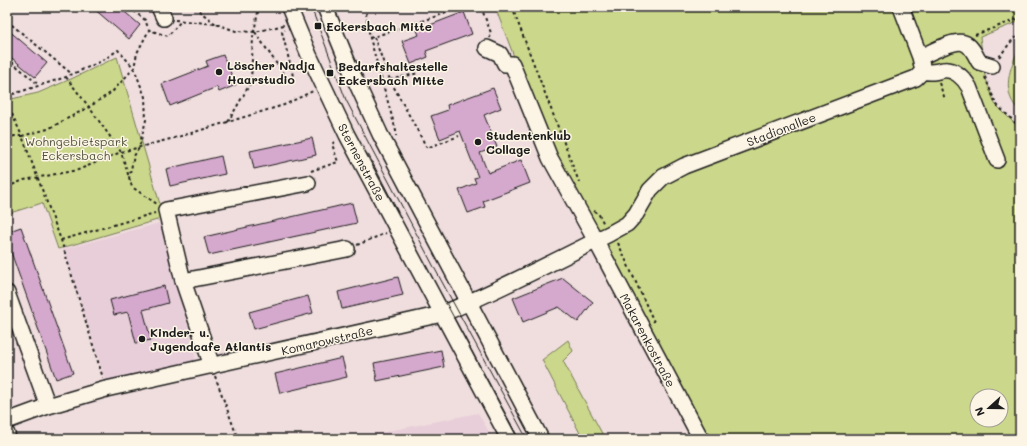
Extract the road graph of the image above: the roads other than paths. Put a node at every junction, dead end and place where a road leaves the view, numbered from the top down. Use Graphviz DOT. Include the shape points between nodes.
graph roads {
  1 [pos="289,7"];
  2 [pos="325,7"];
  3 [pos="901,7"];
  4 [pos="487,48"];
  5 [pos="992,66"];
  6 [pos="926,67"];
  7 [pos="997,160"];
  8 [pos="308,183"];
  9 [pos="596,241"];
  10 [pos="347,249"];
  11 [pos="183,282"];
  12 [pos="7,293"];
  13 [pos="468,302"];
  14 [pos="442,314"];
  15 [pos="212,366"];
  16 [pos="48,406"];
  17 [pos="7,421"];
  18 [pos="7,434"];
  19 [pos="8,439"];
  20 [pos="509,439"];
  21 [pos="541,439"];
  22 [pos="701,439"];
  1 -- 14 [label="street, Sternenstraße" via="347,135"];
  2 -- 13 [label="street" via="380,134"];
  3 -- 6 [label="street"];
  4 -- 9 [label="street, Makarenkostraße" via="500,54 505,64 512,64 550,158"];
  5 -- 6 [label="street, Stadionallee" via="979,62 966,43 956,42"];
  6 -- 7 [label="street" via="952,71 965,81"];
  6 -- 9 [label="street, Stadionallee" via="916,78 677,169 663,177 650,190 627,224"];
  8 -- 11 [label="street" via="166,210"];
  9 -- 13 [label="street" via="492,293"];
  9 -- 22 [label="street, Makarenkostraße"];
  10 -- 11 [label="street"];
  11 -- 15 [label="street"];
  12 -- 16 [label="street"];
  13 -- 14 [label="street"];
  13 -- 21 [label="street"];
  14 -- 15 [label="street, Komarowstraße"];
  14 -- 20 [label="street, Sternenstraße"];
  15 -- 16 [label="street, Komarowstraße" via="106,389"];
  16 -- 17 [label="street, Komarowstraße"];
  18 -- 19 [label="street"];
}
